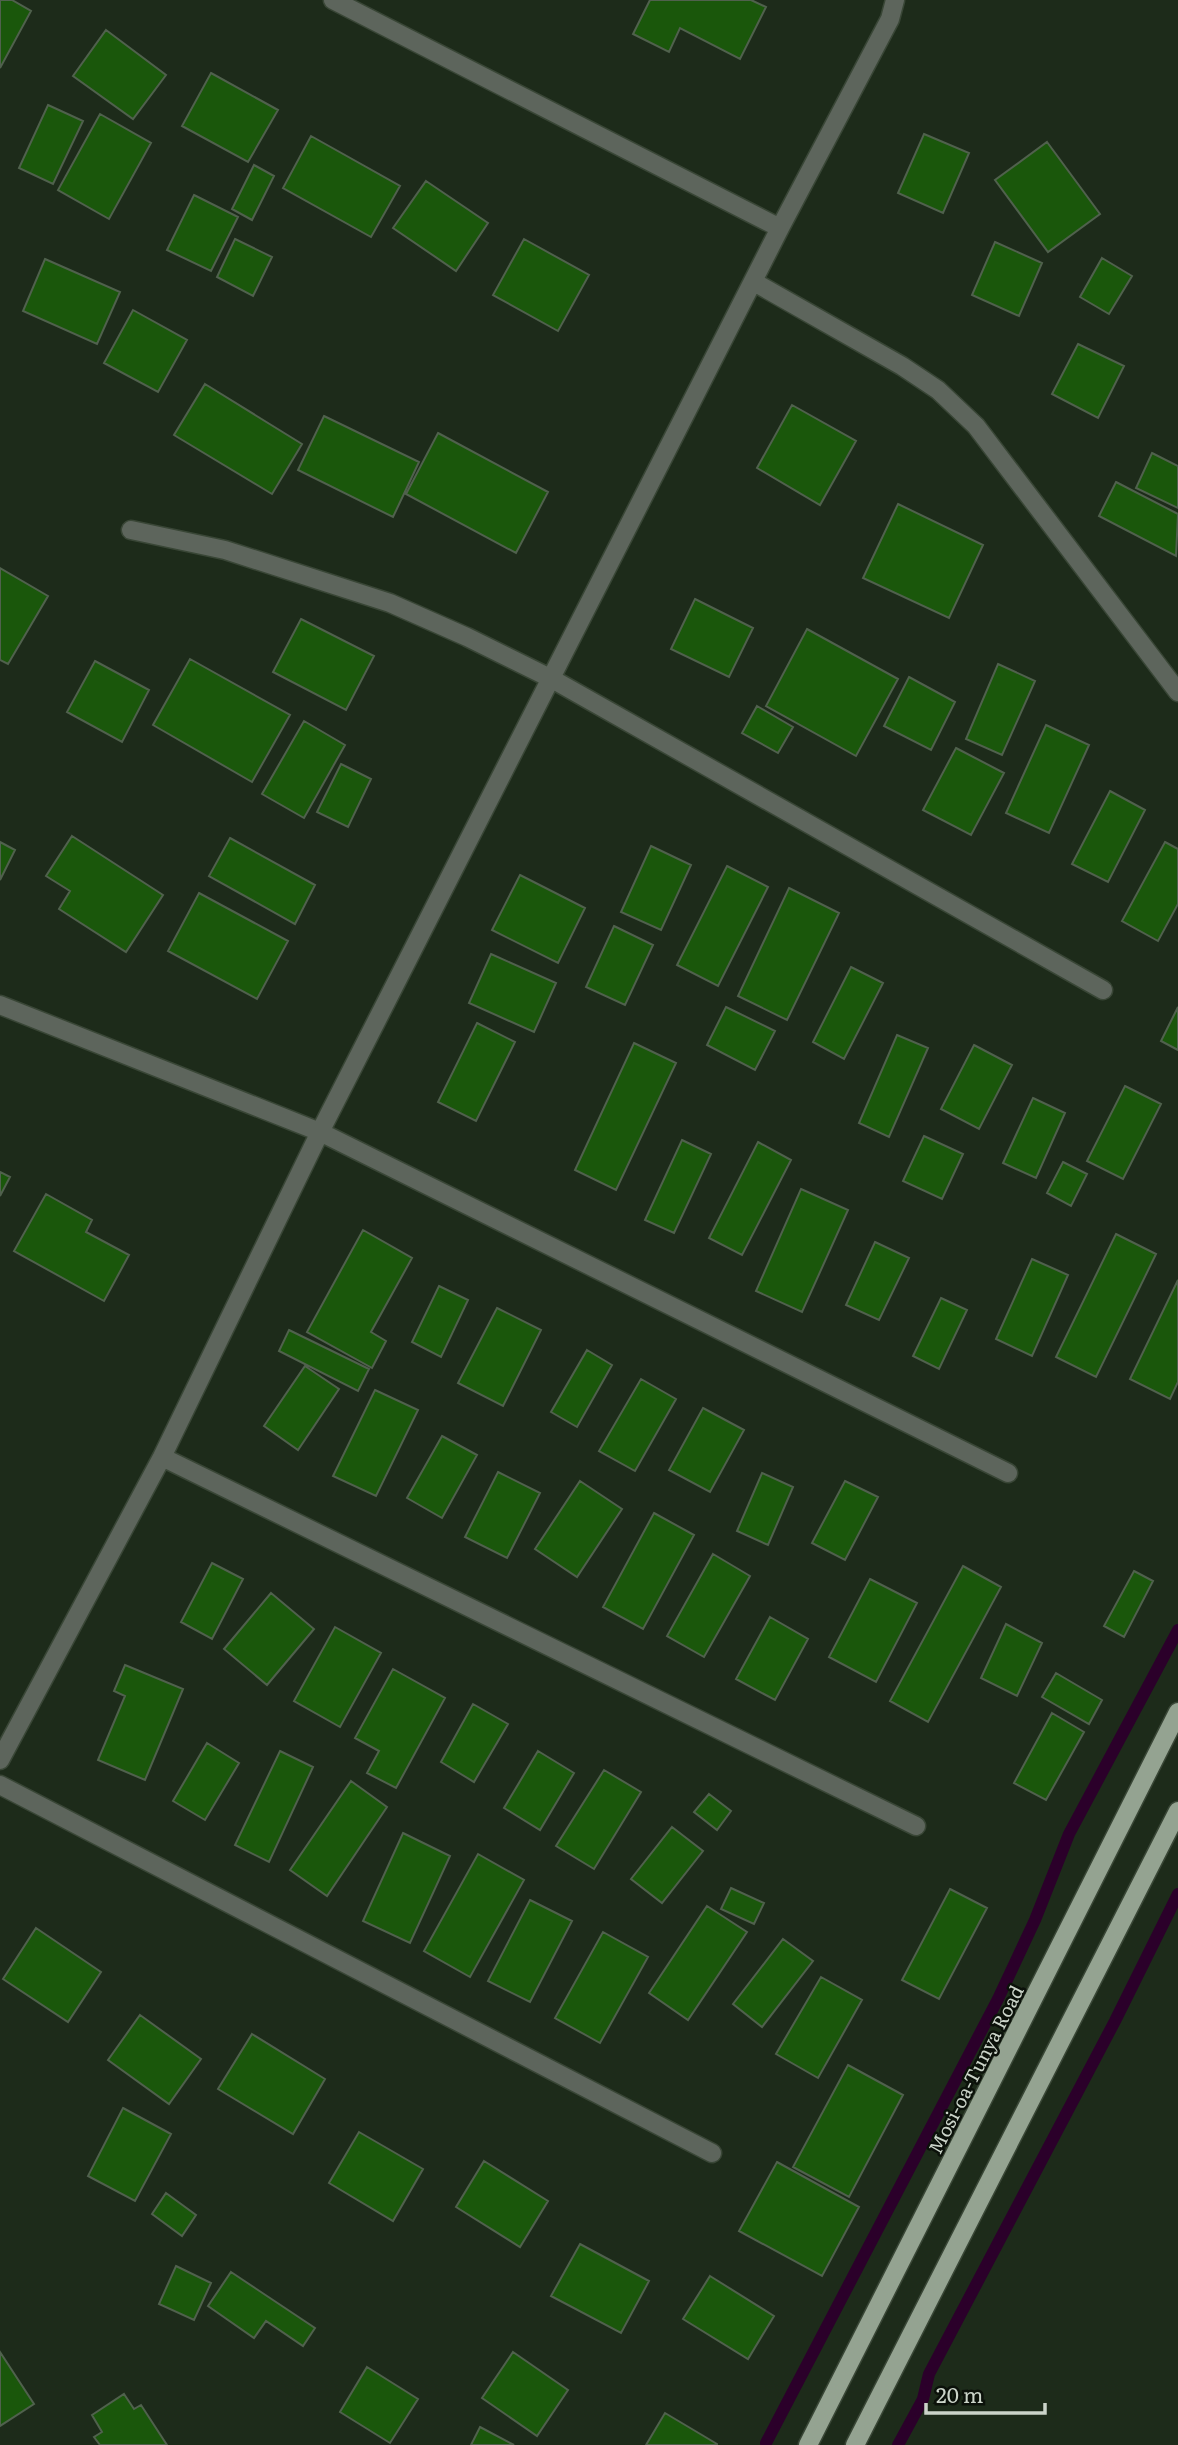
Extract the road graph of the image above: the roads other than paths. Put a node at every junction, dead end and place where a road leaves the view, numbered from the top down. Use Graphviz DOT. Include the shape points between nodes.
graph roads {
  1 [pos="333,0"];
  2 [pos="895,0"];
  3 [pos="780,228"];
  4 [pos="754,282"];
  5 [pos="131,530"];
  6 [pos="552,679"];
  7 [pos="1178,692"];
  8 [pos="1103,990"];
  9 [pos="0,1005"];
  10 [pos="320,1132"];
  11 [pos="162,1457"];
  12 [pos="1008,1473"];
  13 [pos="1178,1712"];
  14 [pos="0,1760"];
  15 [pos="0,1785"];
  16 [pos="1178,1811"];
  17 [pos="916,1826"];
  18 [pos="712,2153"];
  19 [pos="807,2445"];
  20 [pos="855,2445"];
  1 -- 3 [label="street"];
  2 -- 3 [label="street" via="890,19"];
  3 -- 4 [label="street"];
  4 -- 6 [label="street"];
  4 -- 7 [label="street" via="902,366 938,390 976,426"];
  5 -- 6 [label="street" via="225,550 390,603"];
  6 -- 8 [label="street"];
  6 -- 10 [label="street"];
  9 -- 10 [label="street"];
  10 -- 11 [label="street"];
  10 -- 12 [label="street"];
  11 -- 14 [label="street"];
  11 -- 17 [label="street"];
  13 -- 19 [label="main road, Mosi-oa-Tunya Road"];
  15 -- 18 [label="street"];
  16 -- 20 [label="main road"];
}
